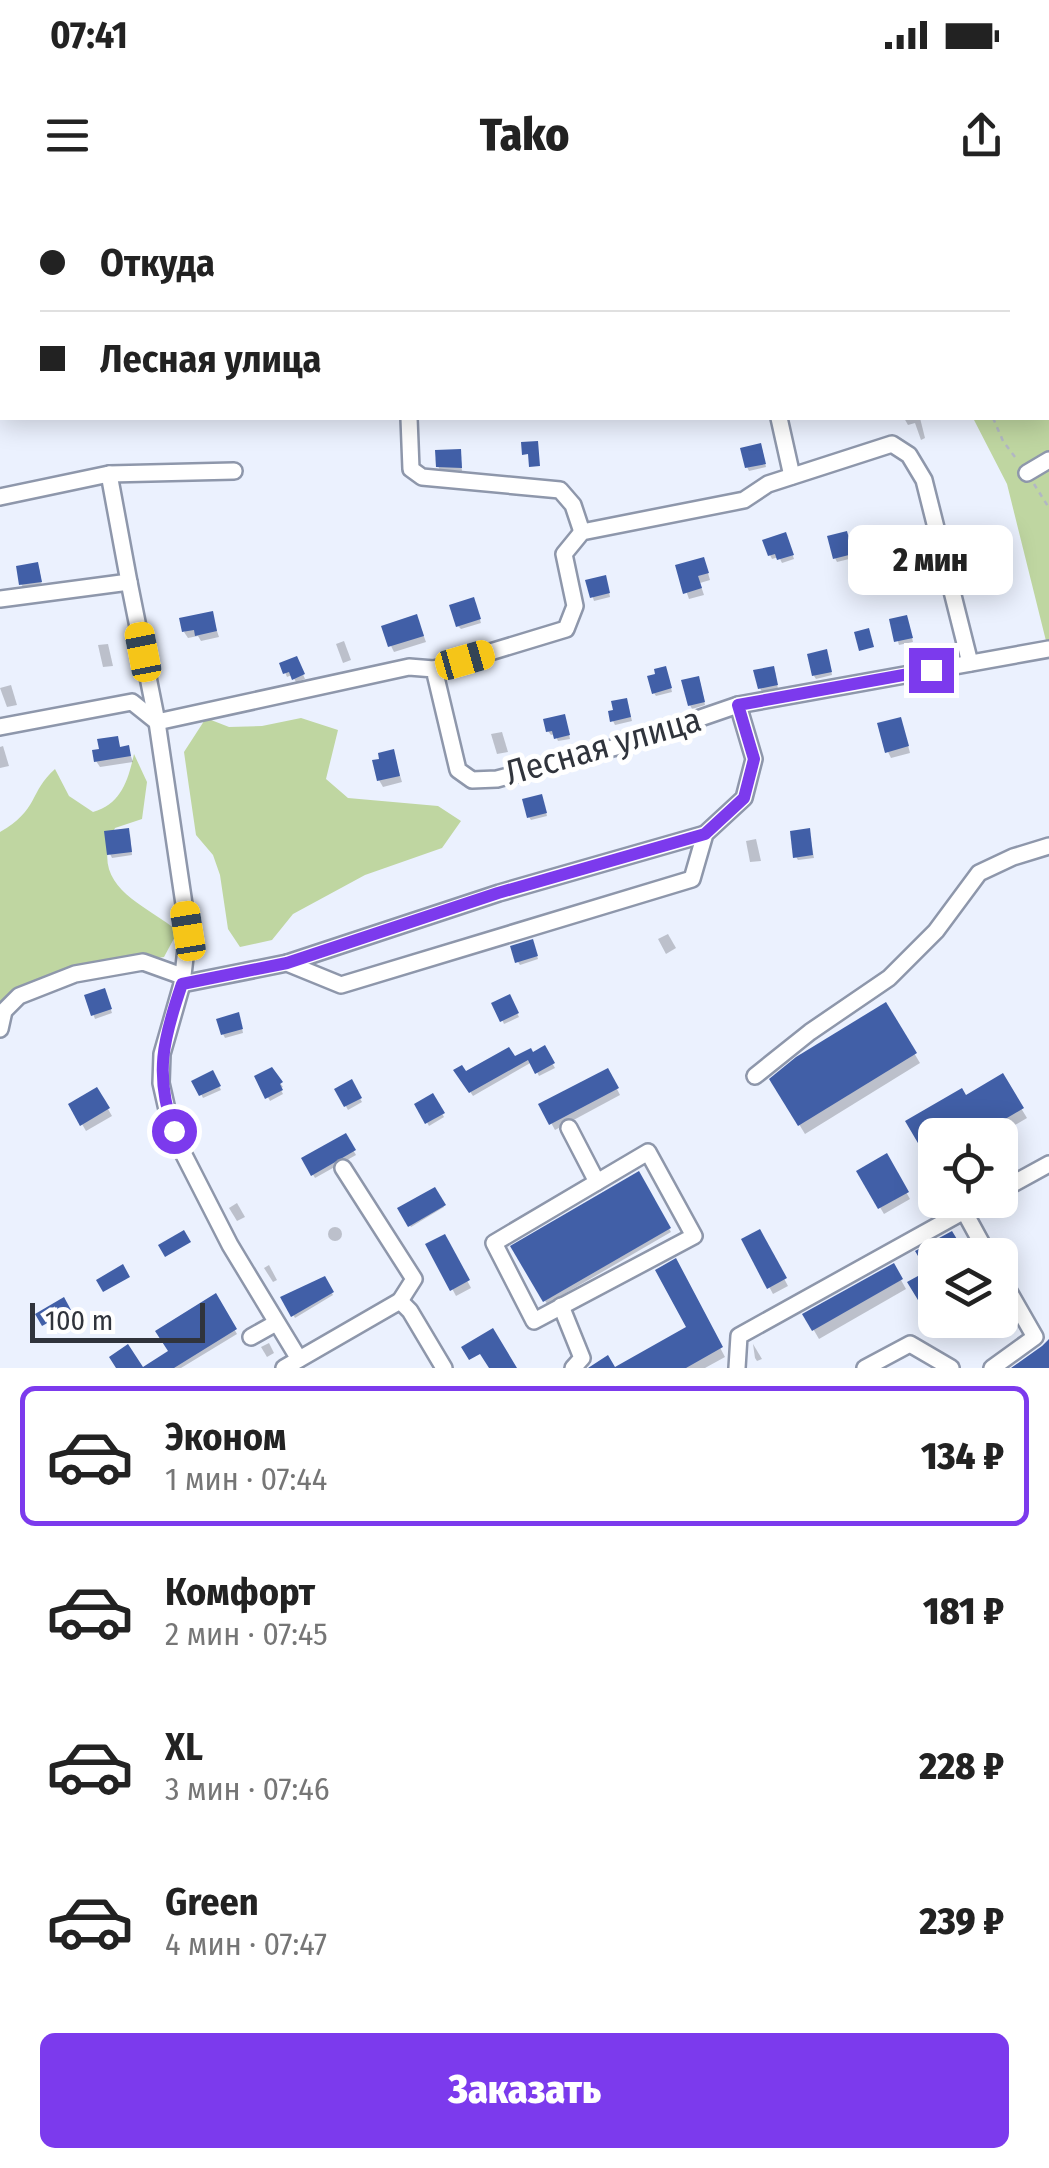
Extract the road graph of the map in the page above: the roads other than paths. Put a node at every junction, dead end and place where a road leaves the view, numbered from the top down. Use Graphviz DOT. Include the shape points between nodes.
graph roads {
  1 [pos="409,420"];
  2 [pos="778,420"];
  3 [pos="1049,460"];
  4 [pos="234,471"];
  5 [pos="1026,473"];
  6 [pos="109,474"];
  7 [pos="792,476"];
  8 [pos="0,497"];
  9 [pos="582,532"];
  10 [pos="129,582"];
  11 [pos="0,599"];
  12 [pos="1049,649"];
  13 [pos="970,662"];
  14 [pos="434,669"];
  15 [pos="738,705"];
  16 [pos="157,722"];
  17 [pos="0,727"];
  18 [pos="705,834"];
  19 [pos="1049,846"];
  20 [pos="287,963"];
  21 [pos="182,980"];
  22 [pos="0,1029"];
  23 [pos="755,1076"];
  24 [pos="569,1128"];
  25 [pos="1049,1164"];
  26 [pos="343,1168"];
  27 [pos="1018,1181"];
  28 [pos="597,1182"];
  29 [pos="951,1218"];
  30 [pos="400,1301"];
  31 [pos="562,1306"];
  32 [pos="1018,1307"];
  33 [pos="276,1323"];
  34 [pos="251,1337"];
  35 [pos="299,1359"];
  36 [pos="284,1368"];
  37 [pos="444,1368"];
  38 [pos="574,1368"];
  39 [pos="737,1368"];
  40 [pos="865,1368"];
  41 [pos="950,1368"];
  42 [pos="992,1368"];
  1 -- 9 [label="street" via="411,469 422,477 560,490"];
  2 -- 7 [label="street"];
  3 -- 5 [label="street"];
  4 -- 6 [label="street"];
  6 -- 8 [label="street"];
  6 -- 10 [label="street"];
  7 -- 9 [label="street" via="744,500"];
  7 -- 13 [label="street" via="892,444 909,456 924,480"];
  9 -- 14 [label="street" via="564,554 575,606 566,629"];
  10 -- 11 [label="street"];
  10 -- 16 [label="street"];
  12 -- 13 [label="street, Лесная улица"];
  13 -- 15 [label="street, Лесная улица"];
  14 -- 15 [label="street, Лесная улица" via="458,770 472,780 616,747"];
  14 -- 16 [label="street" via="409,666"];
  15 -- 18 [label="street" via="754,759 744,798"];
  16 -- 17 [label="street" via="132,702"];
  16 -- 21 [label="street" via="188,931"];
  18 -- 20 [label="street"];
  18 -- 20 [label="street" via="692,879 340,985"];
  19 -- 23 [label="street" via="979,872 936,931 889,978"];
  20 -- 21 [label="street"];
  21 -- 22 [label="street" via="143,962 75,974 19,996 4,1012"];
  21 -- 33 [label="street" via="162,1054 168,1114 222,1230"];
  24 -- 28 [label="street"];
  25 -- 27 [label="street"];
  26 -- 30 [label="street" via="414,1279"];
  28 -- 31 [label="street" via="494,1243 534,1321"];
  28 -- 31 [label="street" via="648,1152 694,1236"];
  29 -- 39 [label="street" via="740,1336"];
  30 -- 35 [label="street"];
  30 -- 37 [label="street"];
  31 -- 38 [label="street" via="582,1358"];
  32 -- 42 [label="street" via="1035,1337"];
  33 -- 34 [label="street"];
  33 -- 35 [label="street"];
  35 -- 36 [label="street"];
  40 -- 41 [label="street" via="910,1344"];
}
